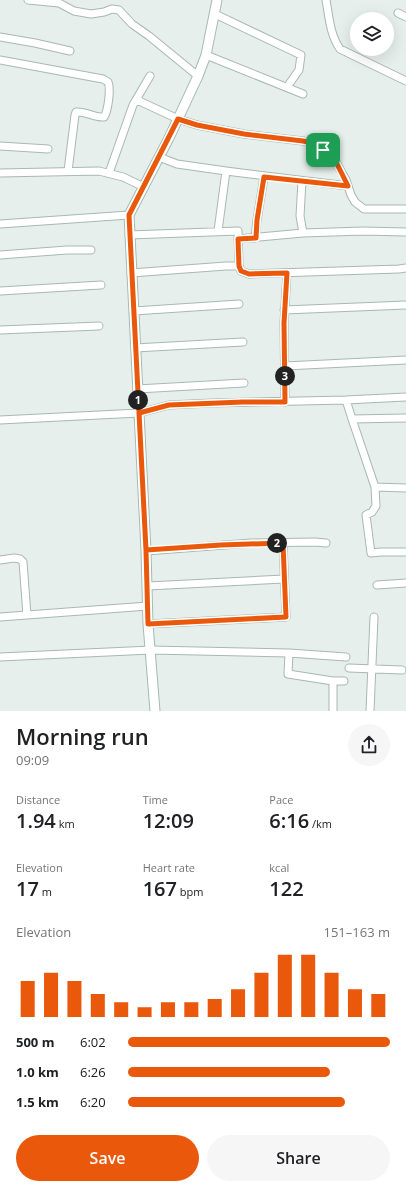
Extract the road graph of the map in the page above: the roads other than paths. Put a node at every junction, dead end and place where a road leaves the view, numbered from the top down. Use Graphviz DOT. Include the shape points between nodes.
graph roads {
  1 [pos="28,0"];
  2 [pos="217,0"];
  3 [pos="326,0"];
  4 [pos="398,13"];
  5 [pos="215,14"];
  6 [pos="406,17"];
  7 [pos="0,37"];
  8 [pos="70,51"];
  9 [pos="205,58"];
  10 [pos="0,60"];
  11 [pos="198,75"];
  12 [pos="150,76"];
  13 [pos="406,81"];
  14 [pos="287,87"];
  15 [pos="303,94"];
  16 [pos="136,100"];
  17 [pos="178,119"];
  18 [pos="0,146"];
  19 [pos="48,149"];
  20 [pos="159,158"];
  21 [pos="68,171"];
  22 [pos="226,171"];
  23 [pos="0,173"];
  24 [pos="109,173"];
  25 [pos="264,177"];
  26 [pos="302,181"];
  27 [pos="348,186"];
  28 [pos="144,187"];
  29 [pos="406,208"];
  30 [pos="129,215"];
  31 [pos="0,224"];
  32 [pos="218,231"];
  33 [pos="406,232"];
  34 [pos="303,233"];
  35 [pos="129,235"];
  36 [pos="256,238"];
  37 [pos="238,239"];
  38 [pos="91,250"];
  39 [pos="0,255"];
  40 [pos="239,266"];
  41 [pos="406,268"];
  42 [pos="131,273"];
  43 [pos="287,273"];
  44 [pos="101,285"];
  45 [pos="0,291"];
  46 [pos="239,304"];
  47 [pos="406,305"];
  48 [pos="284,310"];
  49 [pos="134,311"];
  50 [pos="99,326"];
  51 [pos="0,330"];
  52 [pos="243,342"];
  53 [pos="135,348"];
  54 [pos="406,360"];
  55 [pos="285,366"];
  56 [pos="244,382"];
  57 [pos="137,389"];
  58 [pos="406,397"];
  59 [pos="346,400"];
  60 [pos="285,402"];
  61 [pos="139,413"];
  62 [pos="406,418"];
  63 [pos="352,419"];
  64 [pos="0,420"];
  65 [pos="376,487"];
  66 [pos="406,488"];
  67 [pos="283,543"];
  68 [pos="326,543"];
  69 [pos="146,550"];
  70 [pos="406,552"];
  71 [pos="0,560"];
  72 [pos="284,579"];
  73 [pos="406,584"];
  74 [pos="377,585"];
  75 [pos="148,586"];
  76 [pos="148,606"];
  77 [pos="27,615"];
  78 [pos="0,617"];
  79 [pos="374,617"];
  80 [pos="148,624"];
  81 [pos="151,650"];
  82 [pos="290,653"];
  83 [pos="0,657"];
  84 [pos="346,657"];
  85 [pos="349,668"];
  86 [pos="371,670"];
  87 [pos="402,670"];
  88 [pos="333,681"];
  89 [pos="344,681"];
  90 [pos="155,711"];
  91 [pos="333,711"];
  92 [pos="370,711"];
  1 -- 11 [label="street" via="58,3 74,11 91,14 119,10 132,24"];
  2 -- 5 [label="street"];
  3 -- 13 [label="street" via="332,30 340,49"];
  4 -- 6 [label="street"];
  5 -- 9 [label="street"];
  5 -- 14 [label="street" via="301,55 299,70"];
  7 -- 8 [label="street"];
  9 -- 11 [label="street"];
  9 -- 14 [label="street"];
  10 -- 21 [label="street" via="108,82 110,87 104,117 80,112 74,114"];
  11 -- 17 [label="street"];
  12 -- 16 [label="street"];
  14 -- 15 [label="street"];
  16 -- 17 [label="street"];
  16 -- 24 [label="street"];
  17 -- 20 [label="street"];
  17 -- 27 [label="street" via="244,134 314,143 336,162"];
  18 -- 19 [label="street"];
  20 -- 22 [label="street" via="177,164"];
  20 -- 28 [label="street"];
  21 -- 23 [label="street"];
  21 -- 24 [label="street"];
  22 -- 25 [label="street"];
  22 -- 32 [label="street"];
  24 -- 28 [label="street"];
  25 -- 26 [label="street"];
  25 -- 36 [label="street"];
  26 -- 27 [label="street"];
  26 -- 34 [label="street" via="300,216"];
  27 -- 29 [label="street" via="355,202 364,209"];
  28 -- 30 [label="street"];
  30 -- 31 [label="street"];
  30 -- 35 [label="street"];
  32 -- 35 [label="street"];
  32 -- 37 [label="street" via="238,231"];
  33 -- 34 [label="street"];
  34 -- 36 [label="street"];
  35 -- 42 [label="street"];
  36 -- 37 [label="street"];
  37 -- 40 [label="street"];
  38 -- 39 [label="street"];
  40 -- 42 [label="street"];
  40 -- 43 [label="street" via="241,271 249,274"];
  41 -- 43 [label="street"];
  42 -- 49 [label="street"];
  43 -- 48 [label="street"];
  44 -- 45 [label="street"];
  46 -- 49 [label="street"];
  47 -- 48 [label="street"];
  48 -- 55 [label="street"];
  49 -- 53 [label="street"];
  50 -- 51 [label="street"];
  52 -- 53 [label="street"];
  53 -- 57 [label="street"];
  54 -- 55 [label="street"];
  55 -- 60 [label="street"];
  56 -- 57 [label="street"];
  57 -- 61 [label="street"];
  58 -- 59 [label="street"];
  59 -- 60 [label="street"];
  59 -- 63 [label="street"];
  60 -- 61 [label="street" via="169,405"];
  61 -- 64 [label="street"];
  61 -- 69 [label="street"];
  62 -- 63 [label="street"];
  63 -- 65 [label="street"];
  65 -- 66 [label="street"];
  65 -- 70 [label="street" via="376,506 366,516 371,553"];
  67 -- 68 [label="street"];
  67 -- 69 [label="street"];
  67 -- 72 [label="street"];
  69 -- 75 [label="street"];
  71 -- 77 [label="street" via="14,558 23,562"];
  72 -- 75 [label="street"];
  72 -- 80 [label="street" via="286,617"];
  73 -- 74 [label="street"];
  75 -- 76 [label="street"];
  76 -- 77 [label="street"];
  76 -- 80 [label="street"];
  77 -- 78 [label="street"];
  79 -- 86 [label="street"];
  80 -- 81 [label="street"];
  81 -- 82 [label="street"];
  81 -- 83 [label="street"];
  81 -- 90 [label="street"];
  82 -- 84 [label="street"];
  82 -- 88 [label="street" via="288,674"];
  85 -- 86 [label="street"];
  86 -- 87 [label="street"];
  86 -- 92 [label="street"];
  88 -- 89 [label="street"];
  88 -- 91 [label="street"];
}
